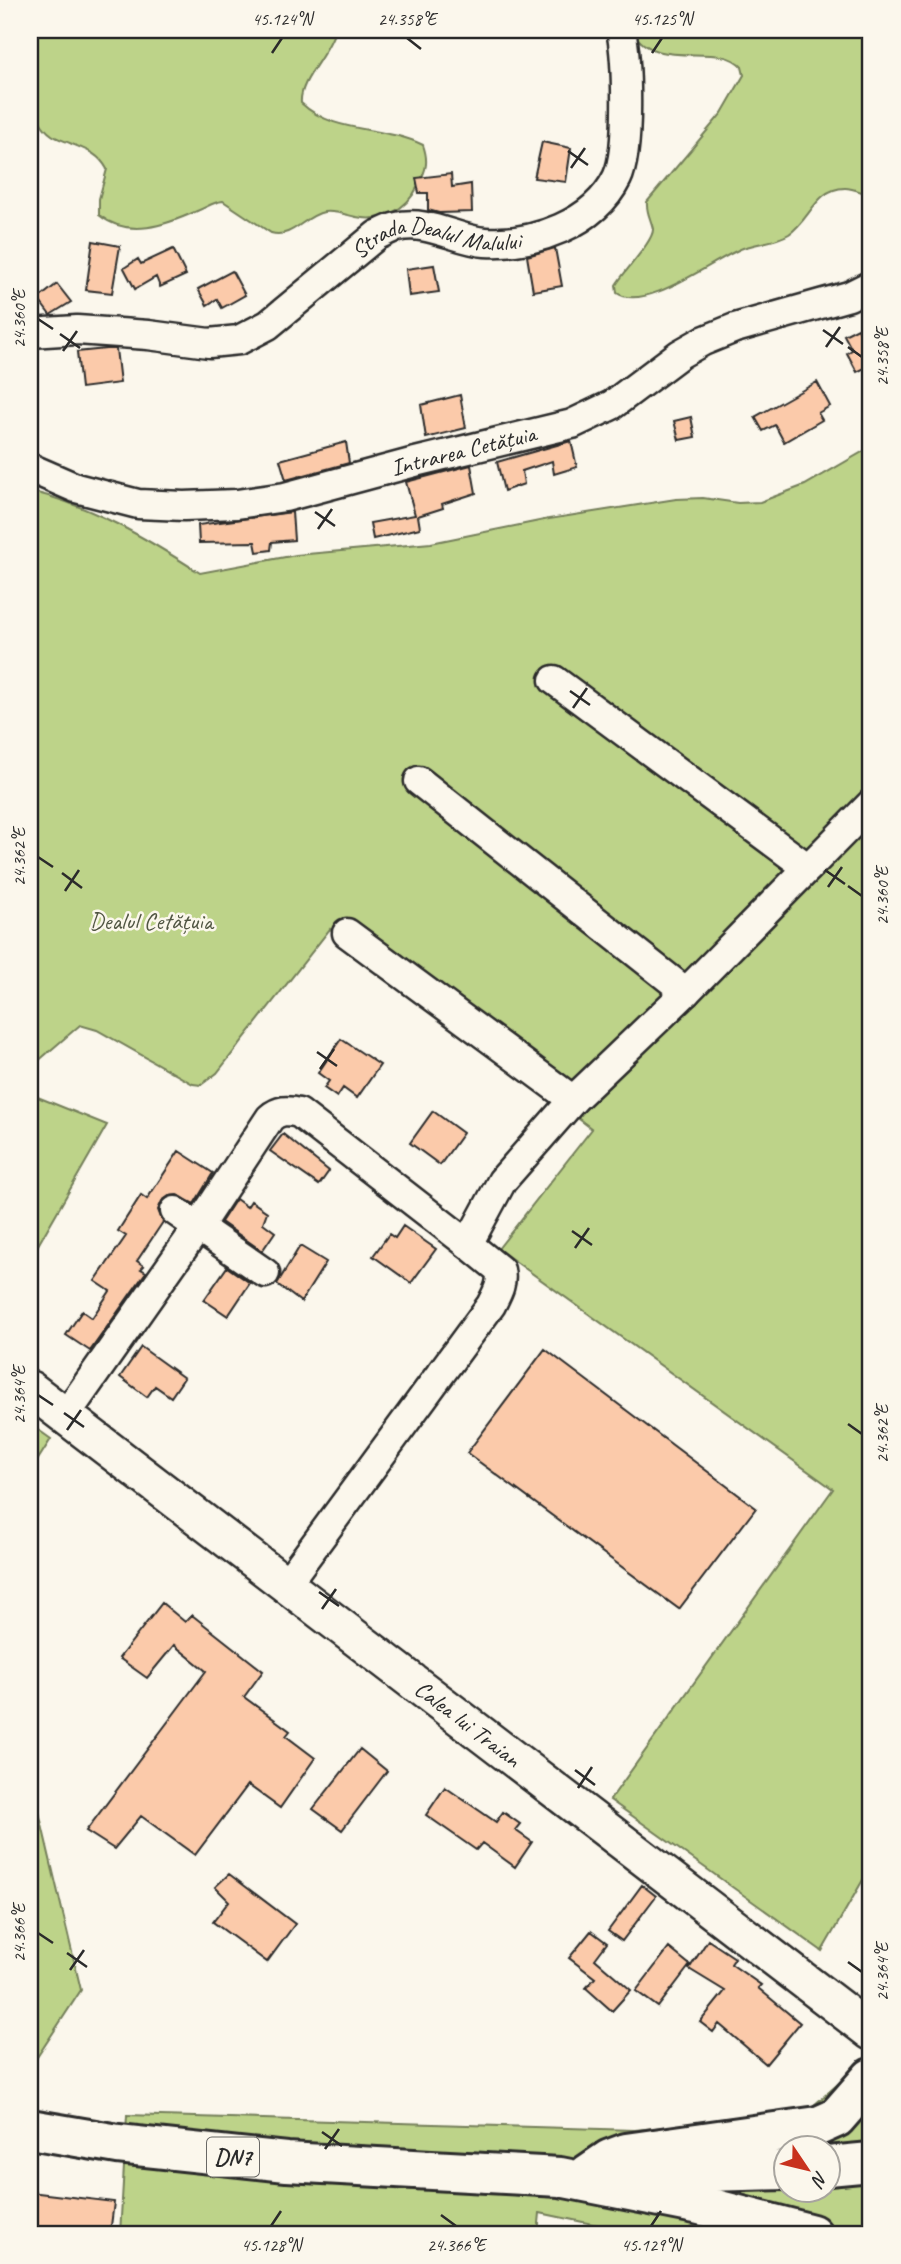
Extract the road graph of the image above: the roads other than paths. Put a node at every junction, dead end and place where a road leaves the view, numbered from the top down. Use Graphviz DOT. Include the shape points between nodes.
graph roads {
  1 [pos="621,30"];
  2 [pos="871,285"];
  3 [pos="30,333"];
  4 [pos="30,468"];
  5 [pos="554,680"];
  6 [pos="419,781"];
  7 [pos="871,804"];
  8 [pos="808,868"];
  9 [pos="347,933"];
  10 [pos="686,992"];
  11 [pos="573,1100"];
  12 [pos="175,1211"];
  13 [pos="198,1227"];
  14 [pos="468,1244"];
  15 [pos="265,1273"];
  16 [pos="30,1389"];
  17 [pos="65,1416"];
  18 [pos="286,1584"];
  19 [pos="871,2032"];
  20 [pos="871,2078"];
  21 [pos="30,2129"];
  22 [pos="871,2162"];
  23 [pos="842,2165"];
  24 [pos="772,2170"];
  25 [pos="574,2176"];
  26 [pos="812,2234"];
  1 -- 3 [label="street, Strada Dealul Malului" via="626,93 619,176 596,208 574,221 509,243 398,226 377,235 268,326 239,340 209,343 77,330"];
  2 -- 4 [label="street, Intrarea Cetățuia" via="703,341 612,405 572,424 285,497 237,504 138,503 76,488"];
  5 -- 8 [label="street"];
  6 -- 10 [label="street"];
  7 -- 8 [label="street"];
  8 -- 10 [label="street"];
  9 -- 11 [label="street"];
  10 -- 11 [label="street"];
  11 -- 14 [label="street" via="502,1181"];
  12 -- 13 [label="street"];
  13 -- 14 [label="street" via="270,1118 277,1111 288,1110 299,1113"];
  13 -- 15 [label="street"];
  13 -- 17 [label="street"];
  14 -- 18 [label="street" via="500,1270 502,1279 491,1305"];
  16 -- 17 [label="main road, Calea lui Traian"];
  17 -- 18 [label="main road, Calea lui Traian"];
  18 -- 19 [label="main road, Calea lui Traian"];
  20 -- 25 [label="highway" via="836,2118 818,2126 626,2153"];
  21 -- 25 [label="highway, DN7" via="118,2144 287,2162"];
  22 -- 23 [label="highway"];
  24 -- 25 [label="highway, DN7"];
  25 -- 26 [label="highway, DN7"];
}
